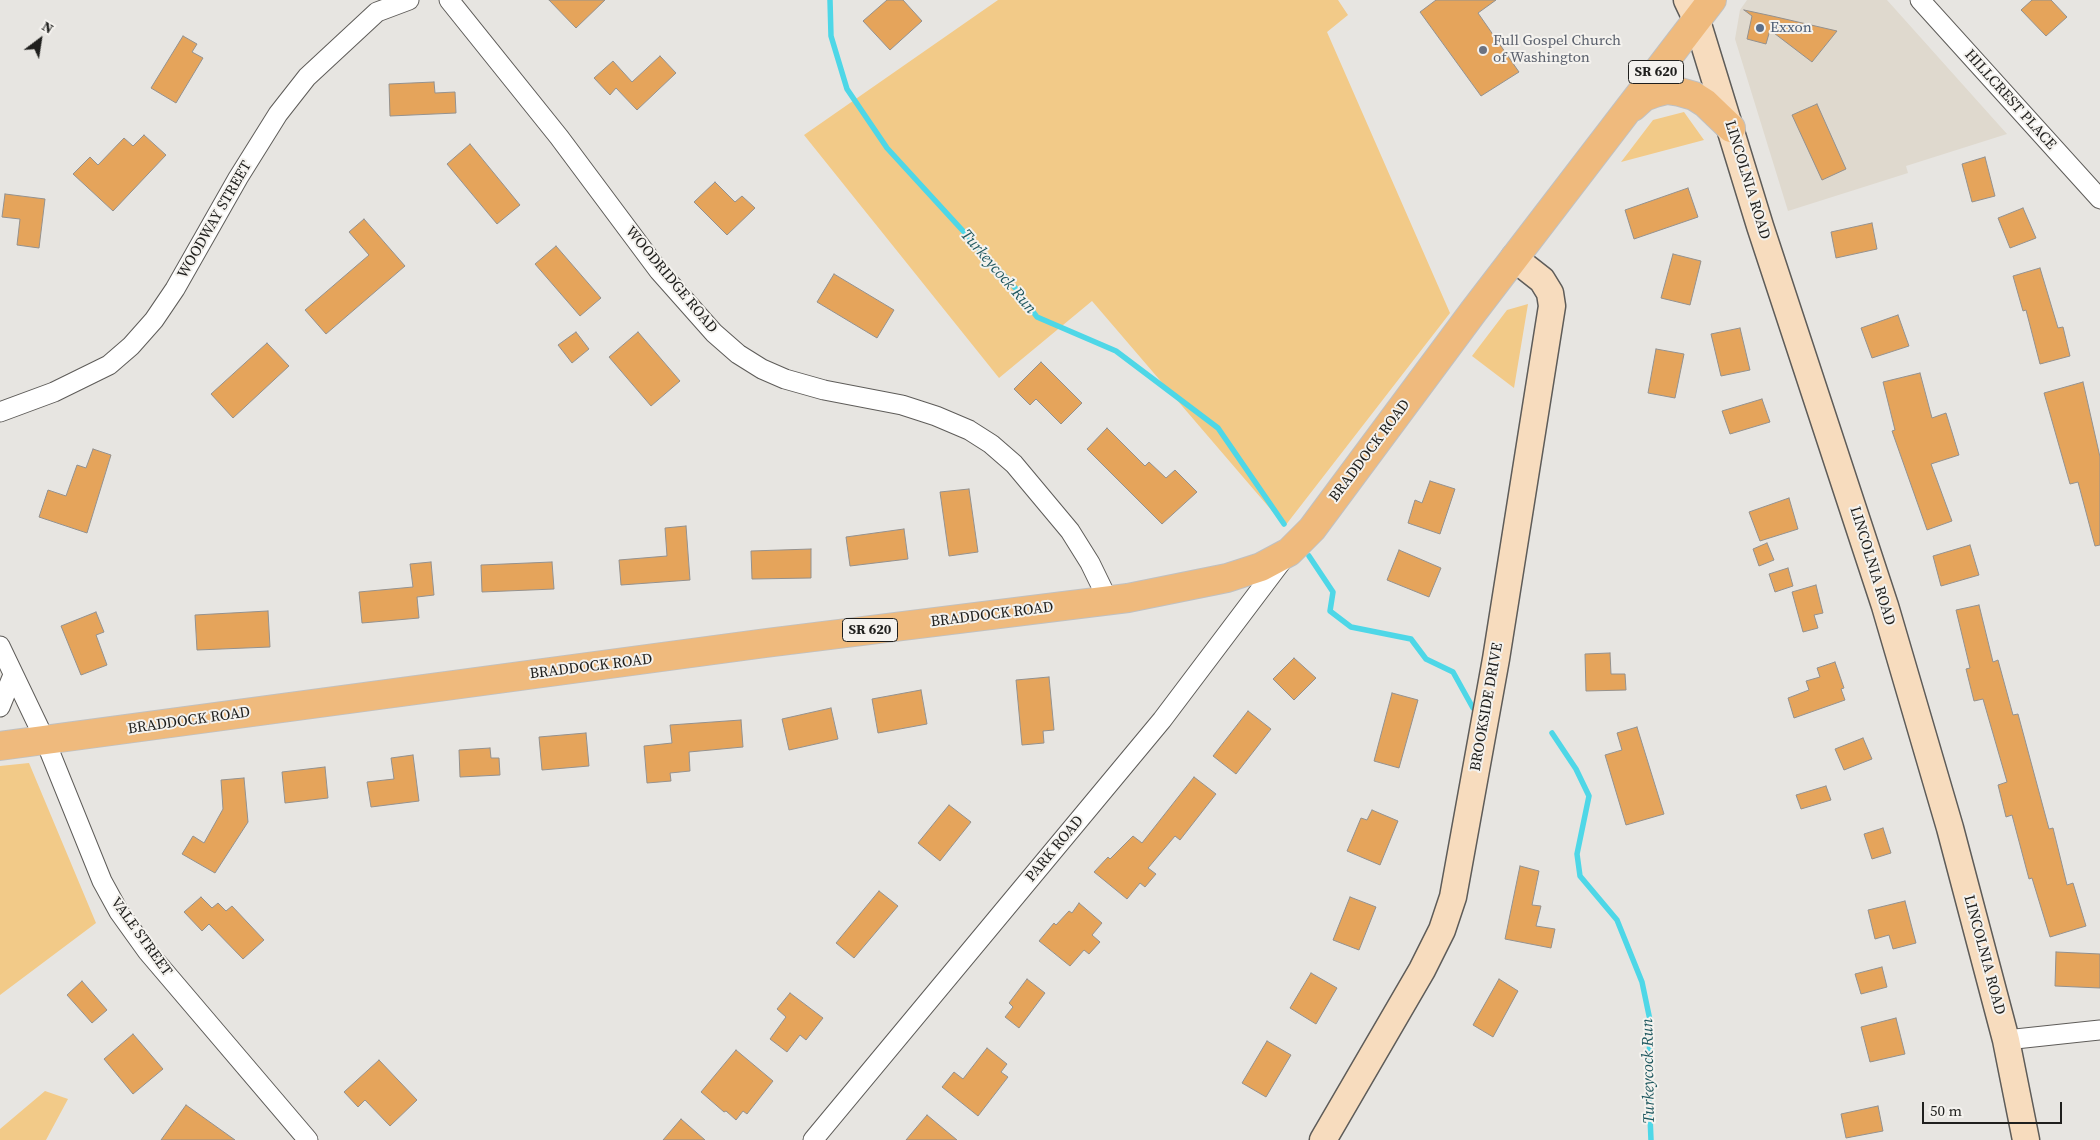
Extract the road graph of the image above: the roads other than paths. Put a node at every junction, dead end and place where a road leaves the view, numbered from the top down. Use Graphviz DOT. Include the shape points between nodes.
graph roads {
  1 [pos="409,0"];
  2 [pos="449,0"];
  3 [pos="1920,0"];
  4 [pos="380,6"];
  5 [pos="1699,7"];
  6 [pos="1616,124"];
  7 [pos="1731,128"];
  8 [pos="2100,199"];
  9 [pos="1514,258"];
  10 [pos="0,412"];
  11 [pos="1289,552"];
  12 [pos="1108,600"];
  13 [pos="0,646"];
  14 [pos="13,675"];
  15 [pos="0,707"];
  16 [pos="45,740"];
  17 [pos="0,746"];
  18 [pos="2100,1030"];
  19 [pos="2006,1040"];
  20 [pos="307,1139"];
  21 [pos="813,1140"];
  22 [pos="1323,1140"];
  23 [pos="2026,1140"];
  1 -- 4 [label="street, WOODWAY STREET"];
  2 -- 12 [label="street, WOODRIDGE ROAD" via="559,137 659,271 714,333 738,354 785,379 902,405 969,430 991,444 1014,464 1062,519 1090,563"];
  3 -- 8 [label="street, HILLCREST PLACE"];
  4 -- 10 [label="street, WOODWAY STREET" via="307,77 278,114 175,289 131,346 109,365 26,405"];
  5 -- 6 [label="main road, BRADDOCK ROAD / SR 620"];
  5 -- 7 [label="main road, LINCOLNIA ROAD"];
  6 -- 7 [label="main road" via="1644,97 1667,90 1694,96"];
  6 -- 9 [label="main road, BRADDOCK ROAD / SR 620"];
  7 -- 19 [label="main road, LINCOLNIA ROAD" via="1885,606 1950,828"];
  9 -- 11 [label="main road, BRADDOCK ROAD / SR 620" via="1317,523"];
  9 -- 22 [label="main road, BROOKSIDE DRIVE" via="1542,280 1550,293 1552,306 1496,659 1453,897 1442,930 1422,970"];
  11 -- 12 [label="main road, BRADDOCK ROAD / SR 620" via="1228,578"];
  11 -- 21 [label="street, PARK ROAD" via="1162,720"];
  12 -- 16 [label="main road, BRADDOCK ROAD / SR 620"];
  13 -- 14 [label="street, VALE STREET"];
  14 -- 15 [label="street"];
  14 -- 16 [label="street, VALE STREET"];
  16 -- 17 [label="main road, BRADDOCK ROAD / SR 620"];
  16 -- 20 [label="street, VALE STREET" via="100,876 119,912 147,952"];
  18 -- 19 [label="street"];
  19 -- 23 [label="main road, LINCOLNIA ROAD"];
}
